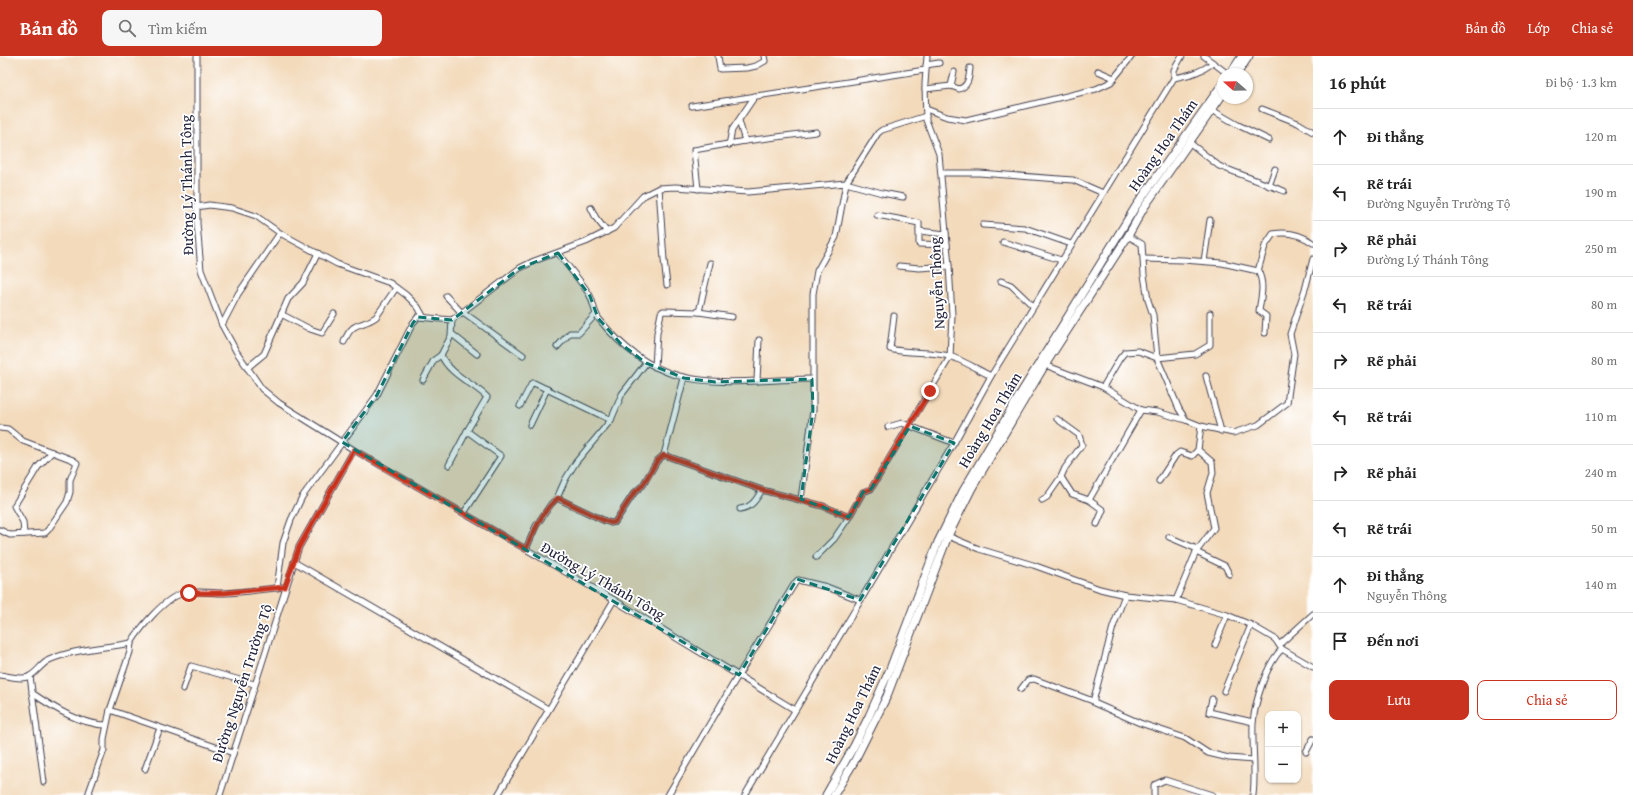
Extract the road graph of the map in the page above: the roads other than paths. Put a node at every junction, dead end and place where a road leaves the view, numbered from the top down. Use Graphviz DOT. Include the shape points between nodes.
graph roads {
  1 [pos="197,56"];
  2 [pos="718,56"];
  3 [pos="764,56"];
  4 [pos="927,56"];
  5 [pos="1131,56"];
  6 [pos="1182,56"];
  7 [pos="1204,56"];
  8 [pos="1242,56"];
  9 [pos="1249,56"];
  10 [pos="939,63"];
  11 [pos="1213,63"];
  12 [pos="926,67"];
  13 [pos="970,68"];
  14 [pos="1220,68"];
  15 [pos="1233,68"];
  16 [pos="1241,68"];
  17 [pos="1098,71"];
  18 [pos="954,72"];
  19 [pos="1114,78"];
  20 [pos="1174,78"];
  21 [pos="951,86"];
  22 [pos="925,89"];
  23 [pos="1217,91"];
  24 [pos="755,96"];
  25 [pos="1217,103"];
  26 [pos="692,106"];
  27 [pos="926,109"];
  28 [pos="1262,109"];
  29 [pos="1212,110"];
  30 [pos="926,116"];
  31 [pos="739,121"];
  32 [pos="816,132"];
  33 [pos="1313,132"];
  34 [pos="1269,140"];
  35 [pos="745,141"];
  36 [pos="1190,143"];
  37 [pos="729,145"];
  38 [pos="1275,169"];
  39 [pos="941,173"];
  40 [pos="846,183"];
  41 [pos="1269,186"];
  42 [pos="659,188"];
  43 [pos="698,189"];
  44 [pos="1284,191"];
  45 [pos="1103,193"];
  46 [pos="903,197"];
  47 [pos="198,206"];
  48 [pos="591,208"];
  49 [pos="877,215"];
  50 [pos="1210,220"];
  51 [pos="983,225"];
  52 [pos="919,231"];
  53 [pos="607,232"];
  54 [pos="280,233"];
  55 [pos="946,234"];
  56 [pos="1128,236"];
  57 [pos="1003,242"];
  58 [pos="1071,244"];
  59 [pos="1313,244"];
  60 [pos="947,245"];
  61 [pos="318,253"];
  62 [pos="558,253"];
  63 [pos="1144,259"];
  64 [pos="1313,259"];
  65 [pos="1060,260"];
  66 [pos="1204,261"];
  67 [pos="710,263"];
  68 [pos="899,266"];
  69 [pos="949,266"];
  70 [pos="1258,271"];
  71 [pos="1002,281"];
  72 [pos="668,285"];
  73 [pos="396,288"];
  74 [pos="446,296"];
  75 [pos="1033,306"];
  76 [pos="463,312"];
  77 [pos="699,312"];
  78 [pos="1210,312"];
  79 [pos="280,314"];
  80 [pos="334,314"];
  81 [pos="596,314"];
  82 [pos="423,316"];
  83 [pos="894,316"];
  84 [pos="732,317"];
  85 [pos="452,320"];
  86 [pos="222,325"];
  87 [pos="1265,333"];
  88 [pos="452,334"];
  89 [pos="759,340"];
  90 [pos="344,342"];
  91 [pos="557,347"];
  92 [pos="477,354"];
  93 [pos="523,355"];
  94 [pos="441,356"];
  95 [pos="950,356"];
  96 [pos="1157,358"];
  97 [pos="646,363"];
  98 [pos="1042,364"];
  99 [pos="655,367"];
  100 [pos="247,368"];
  101 [pos="991,376"];
  102 [pos="1206,376"];
  103 [pos="684,378"];
  104 [pos="812,378"];
  105 [pos="423,380"];
  106 [pos="757,381"];
  107 [pos="1103,387"];
  108 [pos="547,389"];
  109 [pos="520,406"];
  110 [pos="1141,410"];
  111 [pos="1057,419"];
  112 [pos="611,420"];
  113 [pos="1186,420"];
  114 [pos="530,425"];
  115 [pos="910,426"];
  116 [pos="1201,426"];
  117 [pos="888,427"];
  118 [pos="0,428"];
  119 [pos="467,431"];
  120 [pos="1221,431"];
  121 [pos="342,442"];
  122 [pos="954,443"];
  123 [pos="354,450"];
  124 [pos="1198,450"];
  125 [pos="52,452"];
  126 [pos="664,455"];
  127 [pos="449,465"];
  128 [pos="1061,477"];
  129 [pos="1159,481"];
  130 [pos="762,490"];
  131 [pos="558,498"];
  132 [pos="801,499"];
  133 [pos="1042,500"];
  134 [pos="1089,500"];
  135 [pos="740,509"];
  136 [pos="464,513"];
  137 [pos="849,517"];
  138 [pos="1097,524"];
  139 [pos="0,530"];
  140 [pos="24,534"];
  141 [pos="945,534"];
  142 [pos="1169,536"];
  143 [pos="526,549"];
  144 [pos="1196,551"];
  145 [pos="816,557"];
  146 [pos="294,562"];
  147 [pos="1228,574"];
  148 [pos="285,587"];
  149 [pos="277,588"];
  150 [pos="1125,595"];
  151 [pos="614,600"];
  152 [pos="860,600"];
  153 [pos="1176,600"];
  154 [pos="1313,614"];
  155 [pos="1227,615"];
  156 [pos="1251,625"];
  157 [pos="131,643"];
  158 [pos="1215,646"];
  159 [pos="1280,647"];
  160 [pos="1313,667"];
  161 [pos="0,675"];
  162 [pos="739,675"];
  163 [pos="30,676"];
  164 [pos="254,684"];
  165 [pos="183,689"];
  166 [pos="1021,689"];
  167 [pos="1224,691"];
  168 [pos="879,692"];
  169 [pos="32,693"];
  170 [pos="887,696"];
  171 [pos="1212,699"];
  172 [pos="1094,701"];
  173 [pos="548,709"];
  174 [pos="110,710"];
  175 [pos="795,710"];
  176 [pos="1253,722"];
  177 [pos="106,725"];
  178 [pos="160,728"];
  179 [pos="1313,739"];
  180 [pos="233,752"];
  181 [pos="1306,752"];
  182 [pos="1253,760"];
  183 [pos="145,769"];
  184 [pos="44,782"];
  185 [pos="88,795"];
  186 [pos="220,795"];
  187 [pos="498,795"];
  188 [pos="668,795"];
  189 [pos="745,795"];
  190 [pos="826,795"];
  191 [pos="834,795"];
  192 [pos="1154,795"];
  193 [pos="1212,795"];
  194 [pos="1253,795"];
  1 -- 47 [label="street, Đường Lý Thánh Tông"];
  2 -- 3 [label="street" via="720,69 756,66 765,61"];
  4 -- 12 [label="street, Nguyễn Thông"];
  5 -- 19 [label="street"];
  6 -- 20 [label="street" via="1174,70"];
  7 -- 11 [label="street"];
  8 -- 15 [label="main road"];
  9 -- 16 [label="main road"];
  10 -- 12 [label="street"];
  11 -- 14 [label="street"];
  11 -- 20 [label="street" via="1203,71"];
  12 -- 22 [label="street, Nguyễn Thông"];
  12 -- 24 [label="street"];
  13 -- 21 [label="street" via="967,85 959,89"];
  17 -- 19 [label="street"];
  18 -- 21 [label="street"];
  19 -- 27 [label="street" via="1096,90 966,120 947,117"];
  20 -- 45 [label="street"];
  21 -- 22 [label="street"];
  22 -- 27 [label="street, Nguyễn Thông"];
  23 -- 98 [label="main road, Hoàng Hoa Thám" via="1136,206"];
  24 -- 26 [label="street"];
  24 -- 31 [label="street"];
  25 -- 29 [label="main road, Hoàng Hoa Thám"];
  27 -- 30 [label="street, Nguyễn Thông"];
  28 -- 33 [label="street" via="1298,123"];
  29 -- 34 [label="street"];
  29 -- 36 [label="main road, Hoàng Hoa Thám"];
  30 -- 39 [label="street, Nguyễn Thông" via="939,154"];
  30 -- 40 [label="street" via="878,133"];
  31 -- 35 [label="street"];
  31 -- 37 [label="street" via="729,136"];
  32 -- 35 [label="street"];
  35 -- 37 [label="street"];
  36 -- 41 [label="street" via="1219,166"];
  36 -- 56 [label="main road, Hoàng Hoa Thám" via="1143,209"];
  37 -- 43 [label="street" via="694,150"];
  38 -- 41 [label="street"];
  39 -- 45 [label="street" via="979,173 1073,180"];
  39 -- 55 [label="street, Nguyễn Thông"];
  40 -- 43 [label="street" via="748,192"];
  40 -- 46 [label="street"];
  40 -- 104 [label="street" via="836,237 817,271 815,280"];
  41 -- 44 [label="street"];
  42 -- 43 [label="street"];
  42 -- 53 [label="street" via="643,196 614,228"];
  42 -- 72 [label="street"];
  45 -- 58 [label="street"];
  47 -- 54 [label="street" via="209,205 248,212"];
  47 -- 86 [label="street, Đường Lý Thánh Tông" via="201,270"];
  48 -- 53 [label="street"];
  49 -- 52 [label="street" via="919,223"];
  50 -- 66 [label="street"];
  51 -- 58 [label="street" via="1025,228"];
  52 -- 55 [label="street"];
  52 -- 60 [label="street" via="919,244"];
  53 -- 62 [label="street"];
  54 -- 61 [label="street"];
  54 -- 86 [label="street" via="238,294"];
  55 -- 60 [label="street, Nguyễn Thông"];
  56 -- 63 [label="street" via="1142,244"];
  56 -- 98 [label="main road, Hoàng Hoa Thám"];
  57 -- 65 [label="street"];
  58 -- 65 [label="street"];
  59 -- 70 [label="street" via="1306,238 1294,234 1274,234 1265,246"];
  60 -- 69 [label="street, Nguyễn Thông"];
  61 -- 73 [label="street" via="350,270 383,280"];
  61 -- 79 [label="street" via="303,283 288,299"];
  62 -- 76 [label="street" via="520,268"];
  62 -- 81 [label="street" via="590,296"];
  63 -- 66 [label="street"];
  63 -- 96 [label="street" via="1144,275 1153,316"];
  64 -- 120 [label="street" via="1290,334 1294,354 1287,403 1258,426 1233,433"];
  65 -- 75 [label="street"];
  66 -- 70 [label="street"];
  67 -- 77 [label="street"];
  68 -- 69 [label="street"];
  69 -- 95 [label="street, Nguyễn Thông" via="952,315"];
  70 -- 87 [label="street" via="1262,278 1259,311 1266,316"];
  71 -- 75 [label="street" via="1011,285"];
  73 -- 82 [label="street" via="418,307"];
  73 -- 90 [label="street" via="376,317 356,325 348,332"];
  74 -- 76 [label="street"];
  75 -- 101 [label="street"];
  76 -- 85 [label="street"];
  76 -- 93 [label="street"];
  77 -- 84 [label="street"];
  77 -- 99 [label="street" via="661,313"];
  78 -- 96 [label="street" via="1210,345 1189,355"];
  79 -- 80 [label="street" via="322,333"];
  79 -- 100 [label="street" via="264,354"];
  81 -- 91 [label="street" via="579,333 570,333"];
  81 -- 97 [label="street" via="621,344"];
  82 -- 85 [label="street"];
  82 -- 121 [label="street" via="412,323 377,394"];
  83 -- 95 [label="street" via="890,349 904,353 927,352"];
  85 -- 88 [label="street"];
  86 -- 100 [label="street, Đường Lý Thánh Tông"];
  88 -- 92 [label="street"];
  88 -- 94 [label="street"];
  89 -- 106 [label="street"];
  94 -- 105 [label="street" via="434,360"];
  94 -- 119 [label="street" via="460,377 488,397"];
  95 -- 101 [label="street"];
  95 -- 115 [label="street, Nguyễn Thông"];
  96 -- 107 [label="street" via="1138,352 1125,352"];
  96 -- 113 [label="street"];
  97 -- 99 [label="street"];
  97 -- 112 [label="street" via="622,394"];
  98 -- 107 [label="street"];
  98 -- 141 [label="main road, Hoàng Hoa Thám" via="963,491"];
  99 -- 103 [label="street"];
  100 -- 121 [label="street, Đường Lý Thánh Tông" via="262,389"];
  101 -- 122 [label="street"];
  102 -- 120 [label="street"];
  103 -- 106 [label="street" via="715,382"];
  103 -- 126 [label="street"];
  104 -- 106 [label="street"];
  104 -- 132 [label="street" via="813,410"];
  107 -- 110 [label="street"];
  108 -- 109 [label="street" via="532,383"];
  108 -- 112 [label="street"];
  108 -- 114 [label="street"];
  110 -- 113 [label="street"];
  110 -- 134 [label="street"];
  111 -- 128 [label="street" via="1079,435 1082,445"];
  112 -- 131 [label="street" via="576,462"];
  113 -- 116 [label="street"];
  115 -- 117 [label="street" via="898,423"];
  115 -- 122 [label="street"];
  115 -- 137 [label="street, Nguyễn Thông" via="871,489 863,492"];
  116 -- 120 [label="street"];
  116 -- 124 [label="street"];
  118 -- 125 [label="street" via="8,429 23,441"];
  119 -- 127 [label="street"];
  119 -- 136 [label="street" via="501,456"];
  121 -- 123 [label="street, Đường Lý Thánh Tông"];
  121 -- 149 [label="street" via="302,497 290,520 283,543"];
  122 -- 152 [label="street"];
  123 -- 136 [label="street, Đường Lý Thánh Tông"];
  123 -- 146 [label="street, Đường Nguyễn Trường Tộ" via="299,547"];
  124 -- 129 [label="street" via="1192,456 1180,452 1176,455"];
  124 -- 144 [label="street" via="1212,462 1213,473 1207,497 1214,525"];
  125 -- 140 [label="street" via="38,467 14,506 23,522"];
  125 -- 140 [label="street" via="76,463 70,480 68,499 45,533"];
  126 -- 130 [label="street"];
  126 -- 131 [label="street" via="657,461 643,485 634,493 615,522 605,521"];
  128 -- 133 [label="street"];
  128 -- 134 [label="street" via="1072,494"];
  130 -- 132 [label="street"];
  130 -- 135 [label="street" via="753,504"];
  131 -- 143 [label="street" via="536,526"];
  132 -- 137 [label="street"];
  134 -- 138 [label="street" via="1103,510"];
  136 -- 143 [label="street, Đường Lý Thánh Tông"];
  137 -- 145 [label="street, Nguyễn Thông" via="834,539"];
  139 -- 140 [label="street" via="10,535"];
  141 -- 150 [label="street" via="986,552"];
  141 -- 168 [label="main road, Hoàng Hoa Thám"];
  141 -- 170 [label="main road, Hoàng Hoa Thám"];
  142 -- 144 [label="street"];
  143 -- 151 [label="street, Đường Lý Thánh Tông"];
  144 -- 147 [label="street" via="1224,566"];
  144 -- 153 [label="street"];
  146 -- 148 [label="street, Đường Nguyễn Trường Tộ"];
  146 -- 173 [label="street"];
  148 -- 149 [label="street"];
  148 -- 164 [label="street, Đường Nguyễn Trường Tộ"];
  149 -- 157 [label="street" via="179,595 150,618"];
  150 -- 153 [label="street"];
  150 -- 172 [label="street" via="1113,627"];
  151 -- 162 [label="street, Đường Lý Thánh Tông"];
  151 -- 173 [label="street"];
  152 -- 162 [label="street" via="827,587 798,580"];
  152 -- 175 [label="street"];
  153 -- 155 [label="street"];
  154 -- 159 [label="street"];
  155 -- 156 [label="street"];
  155 -- 158 [label="street"];
  156 -- 159 [label="street" via="1275,639"];
  156 -- 167 [label="street"];
  157 -- 163 [label="street" via="50,660"];
  157 -- 174 [label="street"];
  159 -- 160 [label="street"];
  159 -- 176 [label="street" via="1264,677"];
  161 -- 163 [label="street" via="19,678"];
  162 -- 175 [label="street, Đường Lý Thánh Tông"];
  162 -- 188 [label="street"];
  163 -- 169 [label="street"];
  164 -- 165 [label="street" via="191,666"];
  164 -- 180 [label="street, Đường Nguyễn Trường Tộ"];
  166 -- 172 [label="street" via="1028,680 1034,678"];
  168 -- 170 [label="main road"];
  168 -- 190 [label="main road, Hoàng Hoa Thám" via="854,746"];
  169 -- 177 [label="street" via="80,721"];
  169 -- 184 [label="street"];
  170 -- 191 [label="main road, Hoàng Hoa Thám" via="854,762"];
  171 -- 176 [label="street" via="1209,712"];
  172 -- 182 [label="street" via="1133,721 1185,738 1208,753"];
  173 -- 187 [label="street"];
  174 -- 177 [label="street"];
  174 -- 178 [label="street"];
  175 -- 189 [label="street"];
  176 -- 182 [label="street"];
  177 -- 185 [label="street" via="104,750"];
  178 -- 180 [label="street"];
  178 -- 183 [label="street"];
  179 -- 181 [label="street"];
  180 -- 186 [label="street, Đường Nguyễn Trường Tộ"];
  182 -- 194 [label="street"];
  192 -- 193 [label="street" via="1154,785 1166,780"];
}
